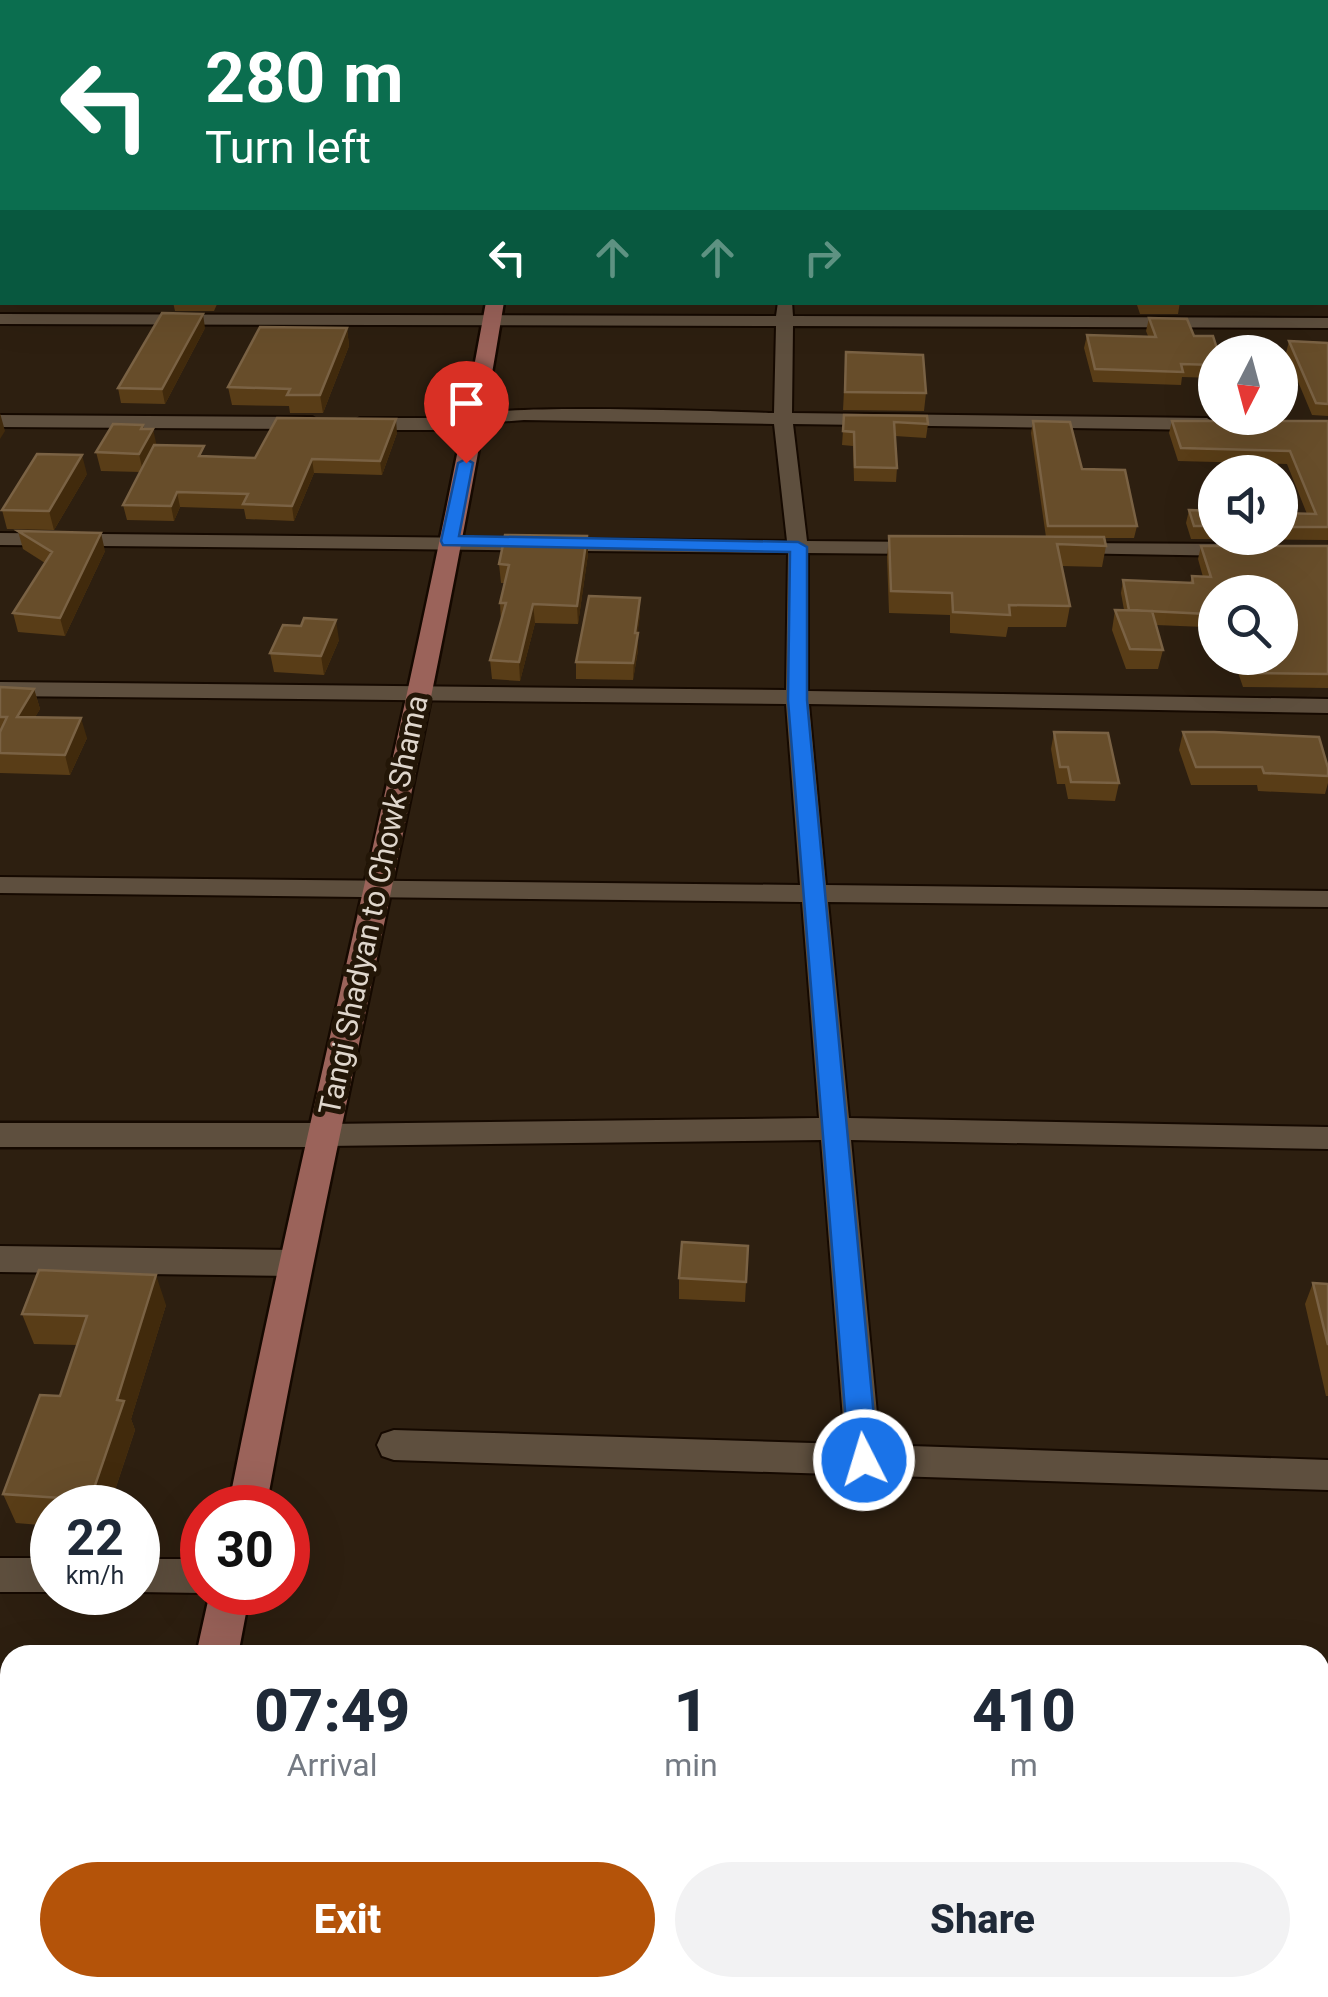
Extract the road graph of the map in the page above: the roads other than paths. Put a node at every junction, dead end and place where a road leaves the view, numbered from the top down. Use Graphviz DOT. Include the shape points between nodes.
graph roads {
  1 [pos="785,311"];
  2 [pos="494,312"];
  3 [pos="0,319"];
  4 [pos="1328,323"];
  5 [pos="782,418"];
  6 [pos="0,421"];
  7 [pos="474,421"];
  8 [pos="1198,424"];
  9 [pos="0,539"];
  10 [pos="449,541"];
  11 [pos="798,547"];
  12 [pos="936,548"];
  13 [pos="1053,548"];
  14 [pos="1198,549"];
  15 [pos="0,689"];
  16 [pos="418,691"];
  17 [pos="798,700"];
  18 [pos="1328,706"];
  19 [pos="0,885"];
  20 [pos="377,888"];
  21 [pos="815,893"];
  22 [pos="1328,899"];
  23 [pos="836,1129"];
  24 [pos="0,1134"];
  25 [pos="325,1136"];
  26 [pos="1328,1138"];
  27 [pos="0,1259"];
  28 [pos="294,1262"];
  29 [pos="394,1445"];
  30 [pos="864,1460"];
  31 [pos="1328,1474"];
  32 [pos="250,1485"];
  33 [pos="0,1575"];
  34 [pos="30,1576"];
  35 [pos="225,1615"];
  36 [pos="219,1645"];
  1 -- 2 [label="street"];
  1 -- 4 [label="street"];
  1 -- 5 [label="street"];
  2 -- 3 [label="street"];
  2 -- 7 [label="main road, Tangi Shadyan to Chowk Shama"];
  5 -- 7 [label="street" via="524,415"];
  5 -- 8 [label="street"];
  5 -- 11 [label="street"];
  6 -- 7 [label="street"];
  7 -- 10 [label="main road, Tangi Shadyan to Chowk Shama"];
  9 -- 10 [label="street"];
  10 -- 11 [label="street"];
  10 -- 16 [label="main road, Tangi Shadyan to Chowk Shama"];
  11 -- 12 [label="street"];
  11 -- 17 [label="street"];
  13 -- 14 [label="street"];
  15 -- 16 [label="street"];
  16 -- 17 [label="street"];
  16 -- 20 [label="main road, Tangi Shadyan to Chowk Shama"];
  17 -- 18 [label="street"];
  17 -- 21 [label="street"];
  19 -- 20 [label="street"];
  20 -- 21 [label="street"];
  20 -- 25 [label="main road, Tangi Shadyan to Chowk Shama"];
  21 -- 22 [label="street"];
  21 -- 23 [label="street"];
  23 -- 25 [label="street"];
  23 -- 26 [label="street"];
  23 -- 30 [label="street"];
  24 -- 25 [label="main road"];
  25 -- 28 [label="main road, Tangi Shadyan to Chowk Shama"];
  27 -- 28 [label="street"];
  28 -- 32 [label="main road, Tangi Shadyan to Chowk Shama"];
  29 -- 30 [label="street"];
  30 -- 31 [label="street"];
  33 -- 34 [label="street"];
  35 -- 36 [label="main road"];
}
